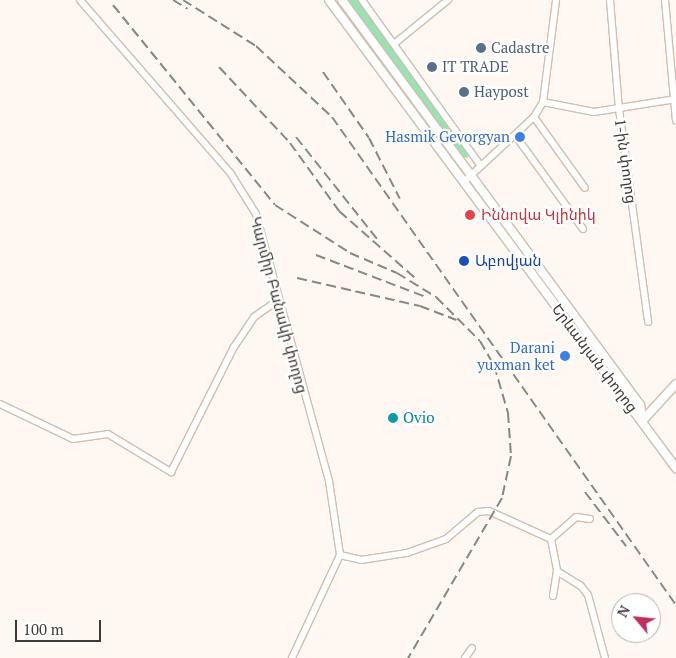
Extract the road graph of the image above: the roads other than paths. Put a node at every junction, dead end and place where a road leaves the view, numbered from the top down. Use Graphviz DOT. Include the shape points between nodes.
graph roads {
  1 [pos="80,0"];
  2 [pos="329,0"];
  3 [pos="342,0"];
  4 [pos="362,0"];
  5 [pos="448,0"];
  6 [pos="556,0"];
  7 [pos="610,0"];
  8 [pos="665,0"];
  9 [pos="394,44"];
  10 [pos="675,99"];
  11 [pos="543,102"];
  12 [pos="619,110"];
  13 [pos="534,117"];
  14 [pos="676,121"];
  15 [pos="515,135"];
  16 [pos="482,166"];
  17 [pos="472,175"];
  18 [pos="464,181"];
  19 [pos="584,188"];
  20 [pos="583,230"];
  21 [pos="277,301"];
  22 [pos="648,322"];
  23 [pos="676,384"];
  24 [pos="0,404"];
  25 [pos="643,420"];
  26 [pos="676,468"];
  27 [pos="590,519"];
  28 [pos="551,539"];
  29 [pos="340,555"];
  30 [pos="557,571"];
  31 [pos="553,596"];
  32 [pos="472,648"];
  33 [pos="292,658"];
  34 [pos="465,658"];
  35 [pos="605,658"];
  1 -- 21 [label="street, Կարմիր Բանակի փողոց" via="231,174 256,214"];
  2 -- 18 [label="main road, Երևանյան փողոց"];
  3 -- 17 [label="main road, Երևանյան փողոց"];
  4 -- 9 [label="street"];
  5 -- 9 [label="street"];
  6 -- 11 [label="street"];
  7 -- 12 [label="street, 1-ին փողոց"];
  8 -- 10 [label="street"];
  9 -- 16 [label="street"];
  10 -- 12 [label="street"];
  10 -- 14 [label="street"];
  11 -- 12 [label="street" via="594,112"];
  11 -- 13 [label="street"];
  12 -- 22 [label="street, 1-ին փողոց"];
  13 -- 15 [label="street"];
  13 -- 19 [label="street"];
  15 -- 16 [label="street"];
  15 -- 20 [label="street"];
  16 -- 17 [label="street"];
  17 -- 18 [label="street"];
  17 -- 25 [label="main road, Երևանյան փողոց" via="640,405"];
  18 -- 25 [label="main road, Երևանյան փողոց"];
  21 -- 24 [label="street" via="254,317 234,347 171,472 108,434 73,439"];
  21 -- 29 [label="street, Կարմիր Բանակի փողոց" via="329,481"];
  23 -- 25 [label="main road"];
  25 -- 26 [label="main road"];
  27 -- 28 [label="street" via="576,517"];
  28 -- 29 [label="street" via="489,511 478,512 446,539 407,553 361,560"];
  28 -- 30 [label="street"];
  29 -- 33 [label="street"];
  30 -- 31 [label="street"];
  30 -- 35 [label="street" via="588,595"];
  32 -- 34 [label="street"];
}
